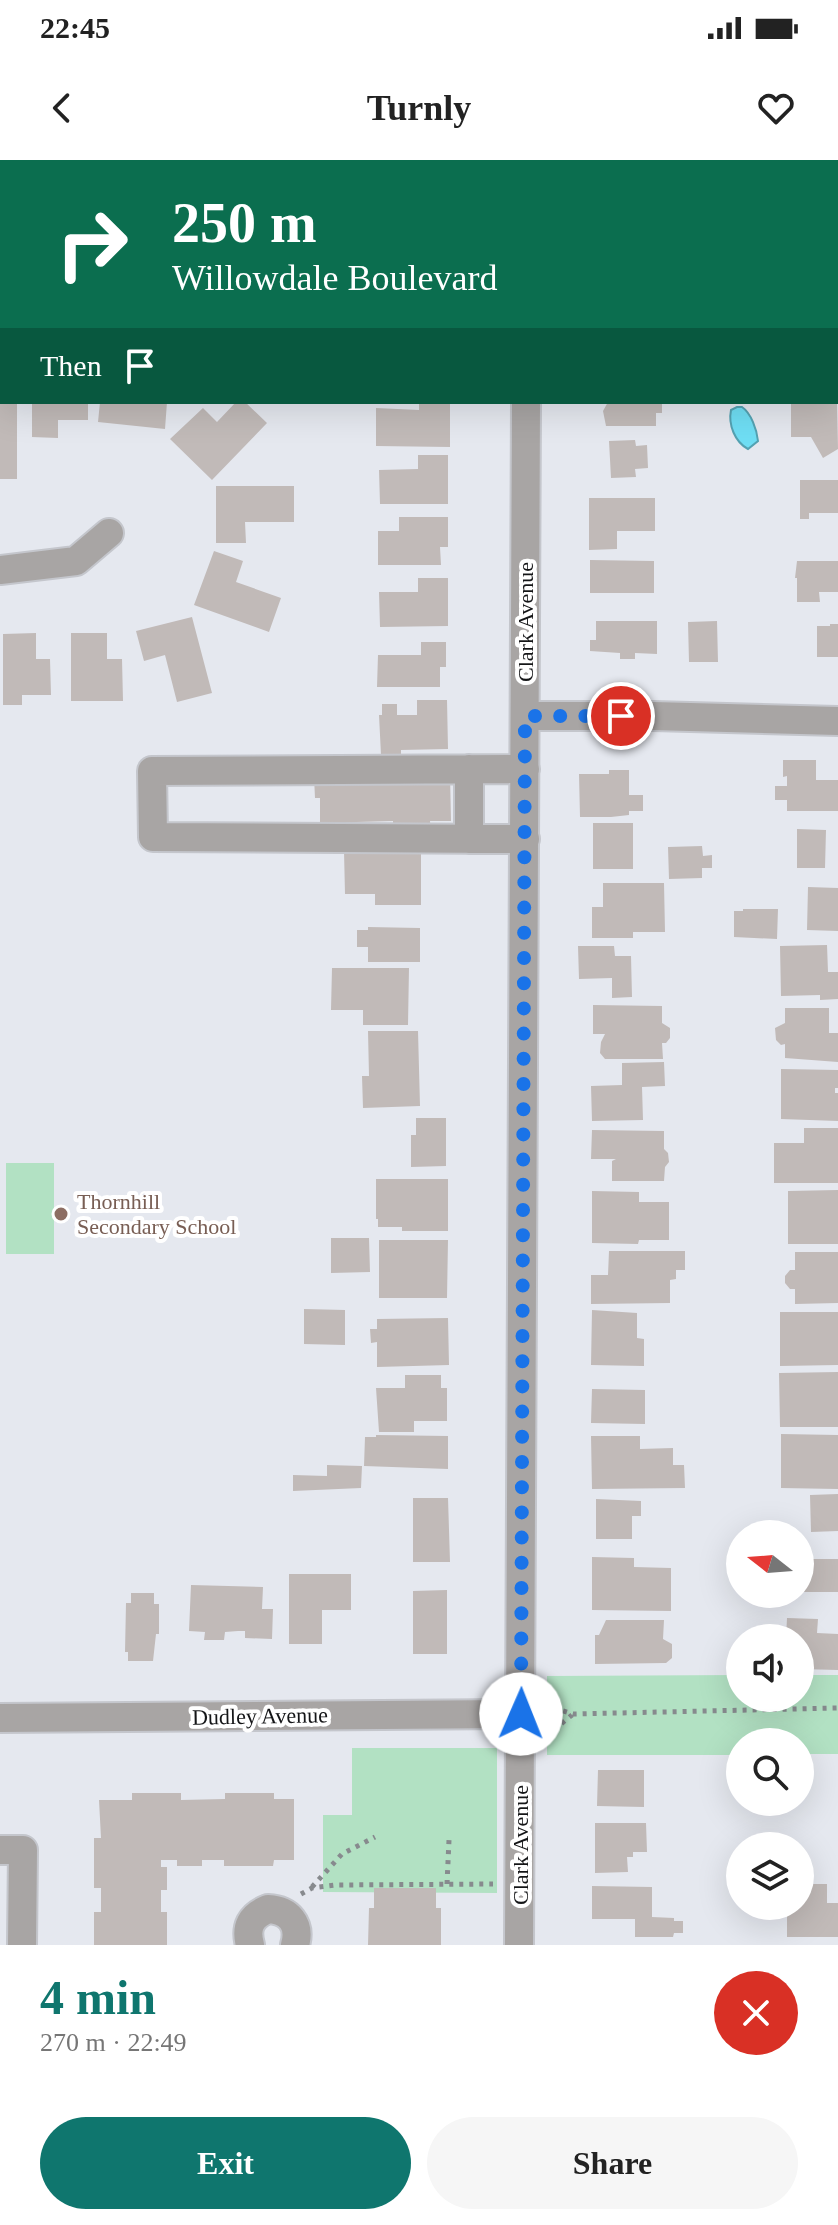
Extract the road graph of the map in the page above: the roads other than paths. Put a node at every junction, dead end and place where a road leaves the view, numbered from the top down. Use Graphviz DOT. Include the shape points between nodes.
graph roads {
  1 [pos="526,404"];
  2 [pos="109,533"];
  3 [pos="0,570"];
  4 [pos="525,716"];
  5 [pos="838,721"];
  6 [pos="469,769"];
  7 [pos="525,769"];
  8 [pos="469,839"];
  9 [pos="525,839"];
  10 [pos="530,1709"];
  11 [pos="0,1718"];
  12 [pos="0,1850"];
  13 [pos="22,1945"];
  14 [pos="250,1945"];
  15 [pos="295,1945"];
  16 [pos="519,1945"];
  1 -- 4 [label="street, Clark Avenue"];
  2 -- 3 [label="street" via="76,561"];
  4 -- 5 [label="street"];
  4 -- 7 [label="street, Clark Avenue"];
  6 -- 7 [label="street"];
  6 -- 8 [label="street"];
  6 -- 8 [label="street" via="152,771 153,837"];
  7 -- 9 [label="street, Clark Avenue"];
  8 -- 9 [label="street"];
  9 -- 10 [label="street, Clark Avenue"];
  10 -- 11 [label="street, Dudley Avenue"];
  10 -- 16 [label="street, Clark Avenue"];
  12 -- 13 [label="street" via="23,1850"];
  14 -- 15 [label="street" via="247,1935 253,1918 268,1909 285,1912 296,1926"];
}
